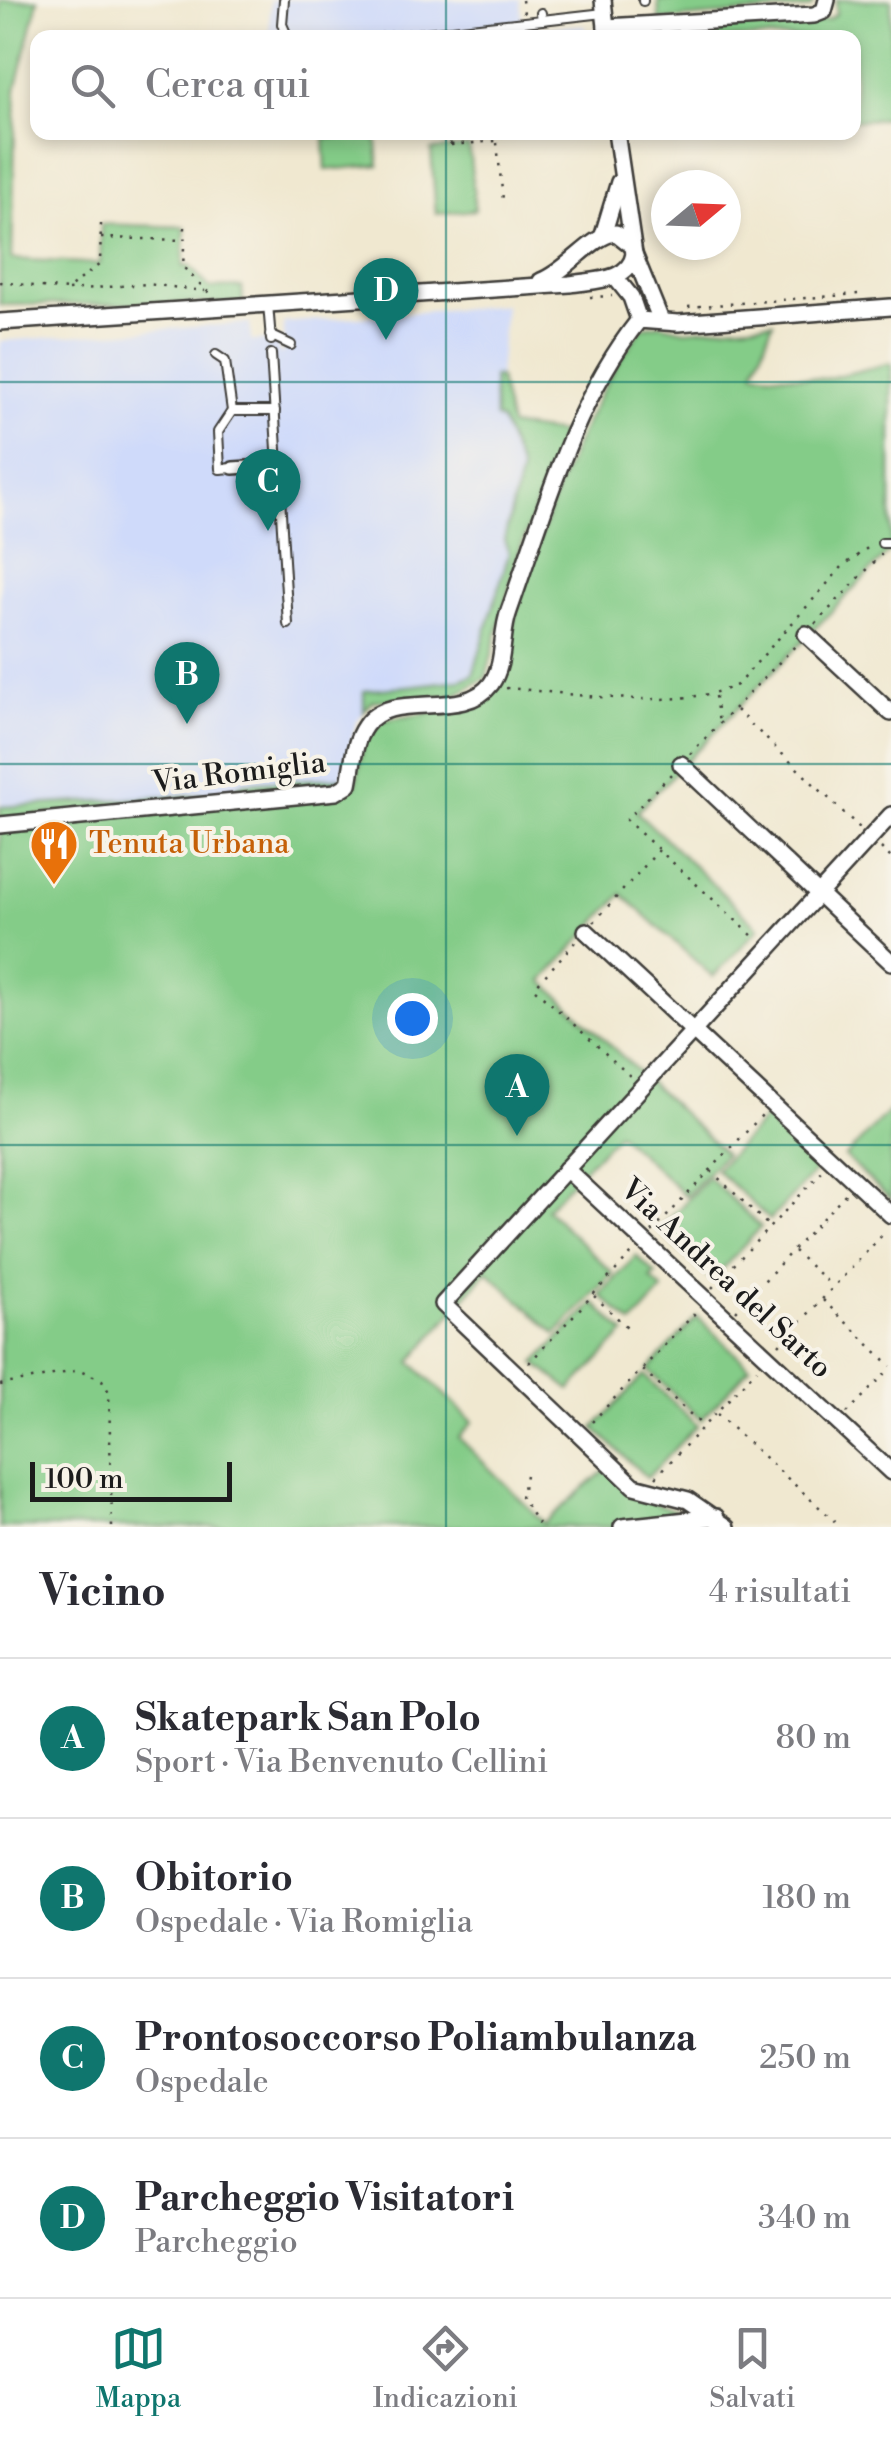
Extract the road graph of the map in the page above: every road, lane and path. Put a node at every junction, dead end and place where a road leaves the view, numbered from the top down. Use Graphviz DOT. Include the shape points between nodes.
graph roads {
  1 [pos="284,0"];
  2 [pos="522,0"];
  3 [pos="826,0"];
  4 [pos="524,13"];
  5 [pos="605,19"];
  6 [pos="285,30"];
  7 [pos="442,30"];
  8 [pos="450,140"];
  9 [pos="617,140"];
  10 [pos="496,141"];
  11 [pos="620,173"];
  12 [pos="503,200"];
  13 [pos="102,224"];
  14 [pos="185,227"];
  15 [pos="101,238"];
  16 [pos="184,240"];
  17 [pos="598,240"];
  18 [pos="633,249"];
  19 [pos="612,277"];
  20 [pos="0,282"];
  21 [pos="531,284"];
  22 [pos="67,290"];
  23 [pos="205,292"];
  24 [pos="872,293"];
  25 [pos="214,296"];
  26 [pos="268,304"];
  27 [pos="689,306"];
  28 [pos="891,307"];
  29 [pos="660,318"];
  30 [pos="639,320"];
  31 [pos="0,322"];
  32 [pos="291,345"];
  33 [pos="271,354"];
  34 [pos="216,356"];
  35 [pos="232,411"];
  36 [pos="275,411"];
  37 [pos="278,465"];
  38 [pos="234,468"];
  39 [pos="888,544"];
  40 [pos="288,624"];
  41 [pos="806,634"];
  42 [pos="490,686"];
  43 [pos="715,695"];
  44 [pos="734,708"];
  45 [pos="891,713"];
  46 [pos="719,724"];
  47 [pos="681,764"];
  48 [pos="891,815"];
  49 [pos="0,825"];
  50 [pos="870,838"];
  51 [pos="659,850"];
  52 [pos="891,858"];
  53 [pos="818,894"];
  54 [pos="586,931"];
  55 [pos="768,949"];
  56 [pos="891,962"];
  57 [pos="692,1032"];
  58 [pos="642,1086"];
  59 [pos="772,1105"];
  60 [pos="832,1161"];
  61 [pos="566,1169"];
  62 [pos="710,1170"];
  63 [pos="856,1182"];
  64 [pos="891,1215"];
  65 [pos="770,1227"];
  66 [pos="644,1241"];
  67 [pos="793,1250"];
  68 [pos="833,1288"];
  69 [pos="593,1294"];
  70 [pos="705,1298"];
  71 [pos="822,1299"];
  72 [pos="728,1319"];
  73 [pos="627,1327"];
  74 [pos="891,1367"];
  75 [pos="642,1369"];
  76 [pos="517,1375"];
  77 [pos="0,1384"];
  78 [pos="716,1412"];
  79 [pos="839,1422"];
  80 [pos="703,1426"];
  81 [pos="580,1435"];
  82 [pos="891,1472"];
  83 [pos="526,1474"];
  84 [pos="721,1522"];
  85 [pos="112,1527"];
  86 [pos="540,1527"];
  87 [pos="622,1527"];
  88 [pos="840,1527"];
  1 -- 6 [label="lane"];
  2 -- 4 [label="path"];
  3 -- 5 [label="street" via="824,11 814,15"];
  5 -- 7 [label="lane" via="575,13"];
  8 -- 10 [label="path" via="451,146"];
  9 -- 11 [label="street"];
  10 -- 12 [label="path"];
  11 -- 17 [label="street"];
  11 -- 18 [label="street"];
  13 -- 15 [label="path"];
  14 -- 16 [label="path"];
  15 -- 16 [label="path"];
  15 -- 22 [label="path" via="100,264"];
  16 -- 23 [label="path" via="183,268"];
  17 -- 18 [label="street" via="616,233"];
  17 -- 19 [label="street" via="592,264"];
  17 -- 21 [label="street" via="572,265"];
  18 -- 19 [label="street" via="631,266"];
  18 -- 29 [label="street"];
  19 -- 21 [label="street"];
  19 -- 30 [label="street" via="631,297"];
  20 -- 22 [label="path"];
  21 -- 26 [label="street"];
  22 -- 23 [label="path" via="147,284"];
  23 -- 25 [label="path"];
  24 -- 27 [label="path"];
  26 -- 31 [label="street"];
  26 -- 32 [label="lane" via="270,338"];
  28 -- 29 [label="street" via="678,323"];
  29 -- 30 [label="street"];
  30 -- 42 [label="street" via="569,442 504,624 501,662"];
  33 -- 36 [label="lane"];
  34 -- 35 [label="lane" via="225,361"];
  35 -- 36 [label="lane"];
  35 -- 38 [label="lane" via="218,432 220,469"];
  36 -- 37 [label="lane"];
  37 -- 38 [label="street"];
  37 -- 40 [label="lane"];
  39 -- 41 [label="path"];
  39 -- 43 [label="path" via="862,548 737,686"];
  41 -- 44 [label="path"];
  41 -- 45 [label="street"];
  42 -- 43 [label="path" via="626,697"];
  42 -- 49 [label="street, Via Romiglia" via="456,702 380,712 356,741 348,784 336,792"];
  43 -- 46 [label="path"];
  44 -- 46 [label="path"];
  44 -- 50 [label="path"];
  46 -- 47 [label="path"];
  47 -- 51 [label="path" via="626,820"];
  47 -- 53 [label="street"];
  48 -- 50 [label="street"];
  50 -- 52 [label="path"];
  50 -- 53 [label="street"];
  51 -- 54 [label="path"];
  51 -- 55 [label="path"];
  53 -- 55 [label="street"];
  53 -- 56 [label="street"];
  54 -- 57 [label="street"];
  54 -- 58 [label="path" via="534,988"];
  55 -- 57 [label="street"];
  57 -- 58 [label="street"];
  57 -- 59 [label="street"];
  58 -- 61 [label="street"];
  59 -- 60 [label="street"];
  59 -- 62 [label="path"];
  60 -- 63 [label="street"];
  60 -- 65 [label="path"];
  61 -- 66 [label="street, Via Andrea del Sarto"];
  61 -- 76 [label="street" via="443,1304"];
  62 -- 65 [label="path"];
  62 -- 66 [label="path"];
  63 -- 64 [label="street"];
  63 -- 67 [label="path"];
  65 -- 70 [label="path"];
  66 -- 69 [label="path"];
  66 -- 70 [label="street, Via Andrea del Sarto"];
  67 -- 68 [label="path"];
  67 -- 72 [label="path"];
  69 -- 73 [label="path"];
  69 -- 76 [label="path"];
  70 -- 72 [label="street, Via Andrea del Sarto"];
  70 -- 75 [label="path"];
  71 -- 74 [label="path"];
  72 -- 79 [label="street, Via Andrea del Sarto"];
  74 -- 79 [label="path"];
  75 -- 80 [label="path"];
  75 -- 81 [label="path"];
  76 -- 81 [label="street"];
  77 -- 85 [label="path" via="80,1370 102,1380 109,1392"];
  78 -- 88 [label="path"];
  79 -- 82 [label="street, Via Andrea del Sarto"];
  81 -- 84 [label="street" via="634,1486 688,1500"];
  83 -- 86 [label="path" via="521,1497"];
  84 -- 87 [label="street"];
}
